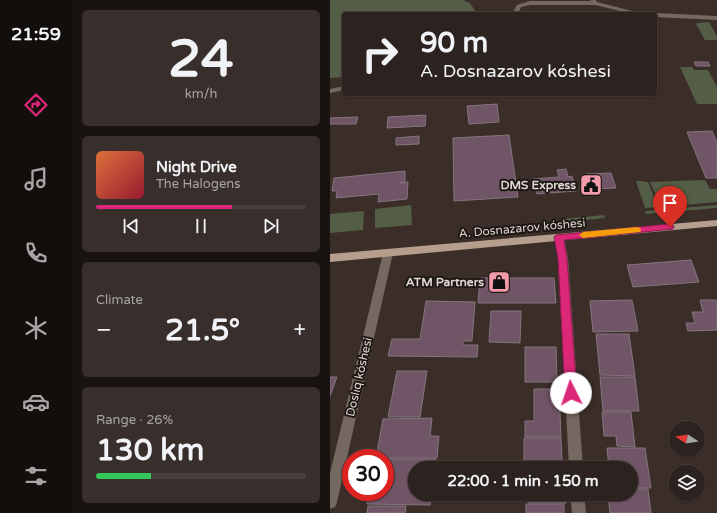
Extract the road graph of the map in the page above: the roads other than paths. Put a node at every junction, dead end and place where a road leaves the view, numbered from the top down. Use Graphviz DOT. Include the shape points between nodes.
graph roads {
  1 [pos="594,2"];
  2 [pos="516,12"];
  3 [pos="633,12"];
  4 [pos="657,15"];
  5 [pos="717,18"];
  6 [pos="342,88"];
  7 [pos="330,91"];
  8 [pos="717,223"];
  9 [pos="559,237"];
  10 [pos="388,253"];
  11 [pos="330,258"];
  12 [pos="576,461"];
  13 [pos="578,501"];
  14 [pos="330,502"];
  15 [pos="579,513"];
  1 -- 2 [label="street" via="530,3 518,6"];
  1 -- 3 [label="street"];
  4 -- 5 [label="street"];
  6 -- 7 [label="street"];
  8 -- 9 [label="main road, A. Dosnazarov kóshesi"];
  9 -- 10 [label="main road, A. Dosnazarov kóshesi"];
  9 -- 12 [label="street"];
  10 -- 11 [label="main road, A. Dosnazarov kóshesi"];
  10 -- 14 [label="street, Doslıq kóshesi"];
  13 -- 15 [label="street"];
}
